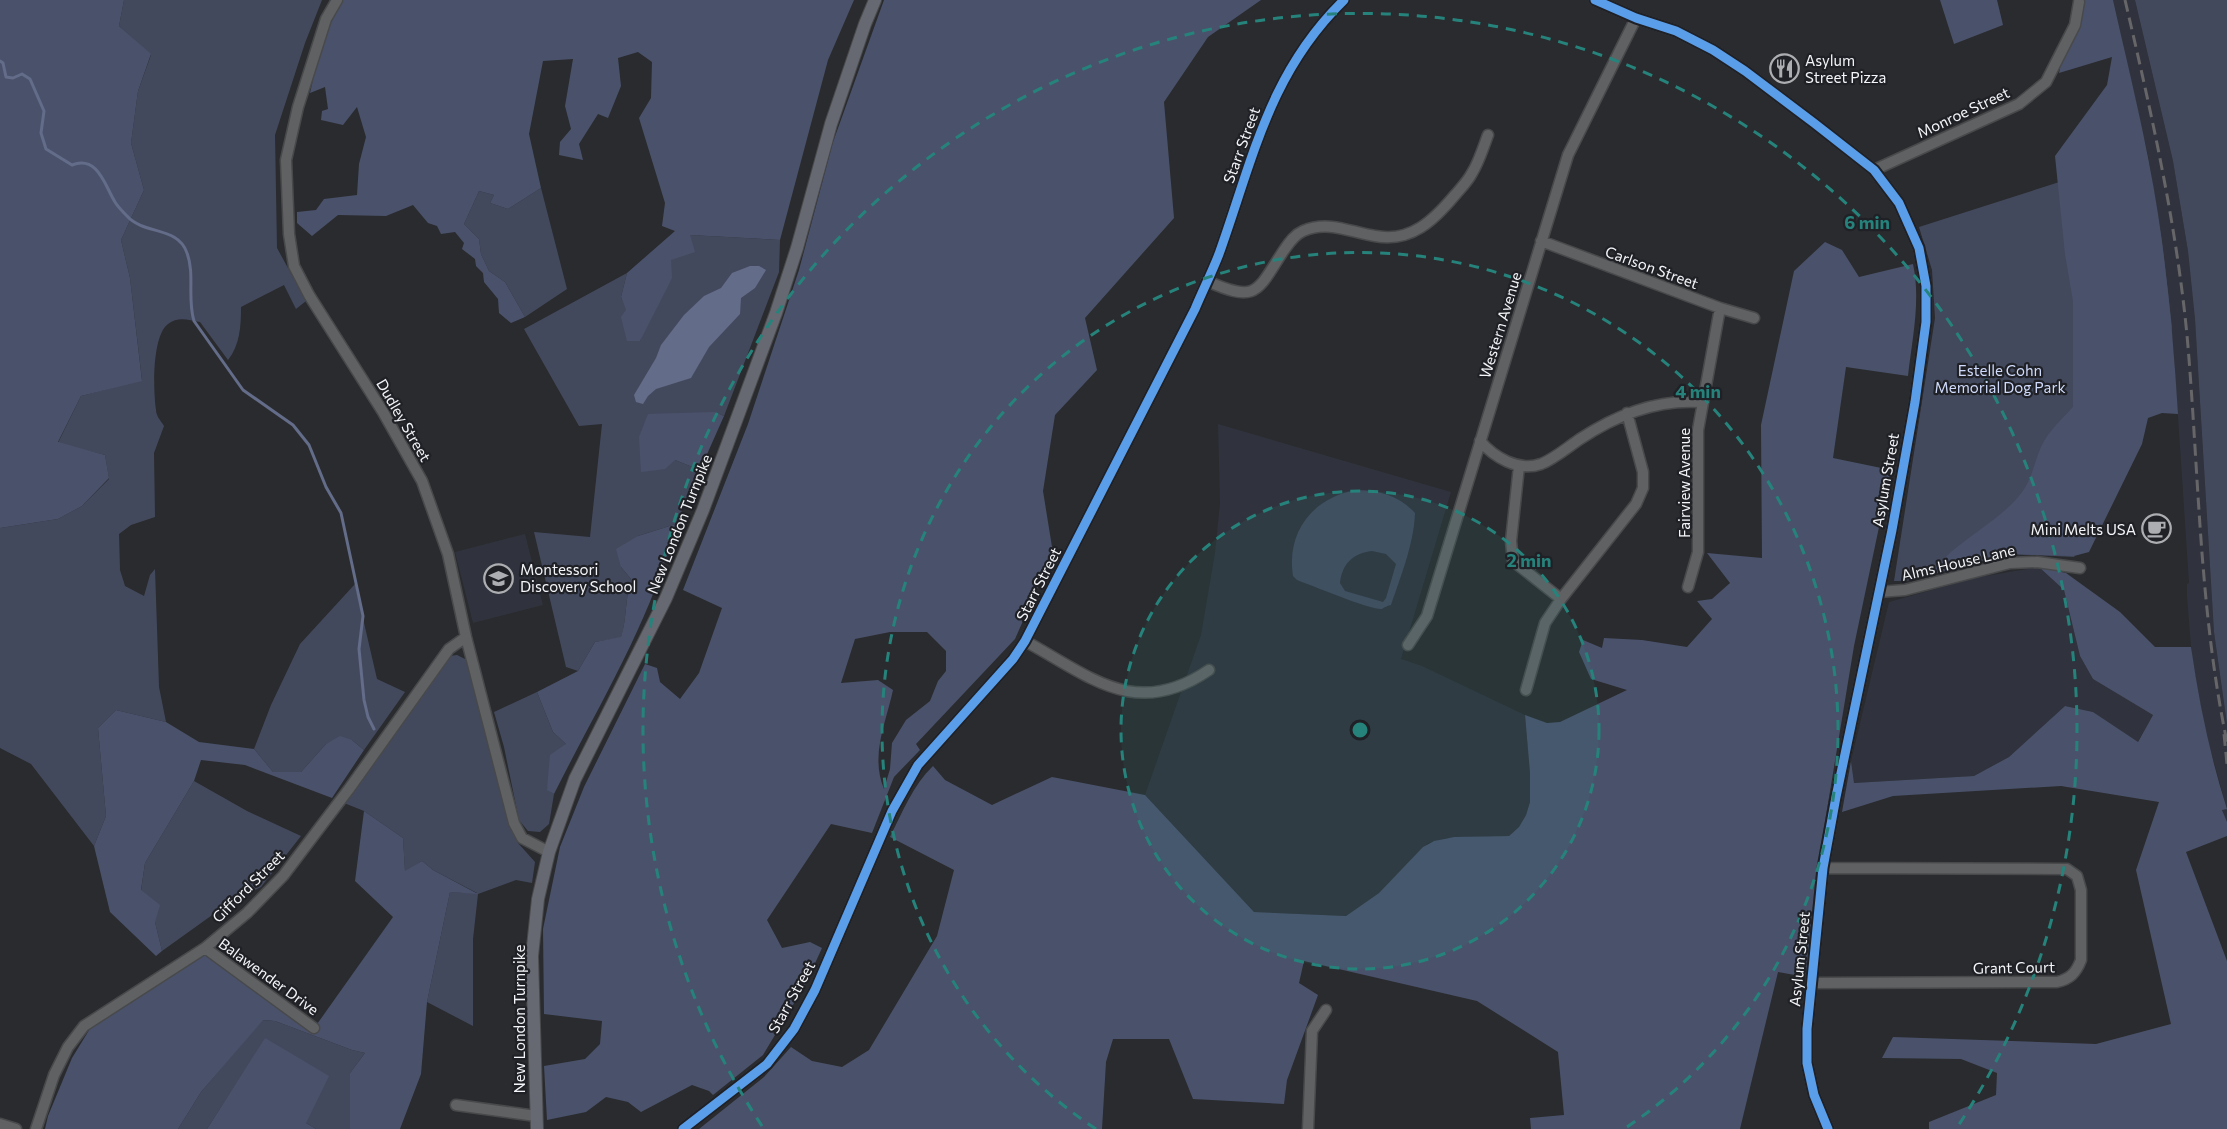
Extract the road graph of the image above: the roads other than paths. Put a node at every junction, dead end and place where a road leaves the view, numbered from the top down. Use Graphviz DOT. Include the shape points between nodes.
graph roads {
  1 [pos="338,0"];
  2 [pos="875,0"];
  3 [pos="1344,0"];
  4 [pos="1595,0"];
  5 [pos="2079,2"];
  6 [pos="1636,18"];
  7 [pos="1488,135"];
  8 [pos="1874,170"];
  9 [pos="1541,241"];
  10 [pos="1208,281"];
  11 [pos="1720,308"];
  12 [pos="1754,318"];
  13 [pos="1701,402"];
  14 [pos="1627,413"];
  15 [pos="1480,441"];
  16 [pos="1520,466"];
  17 [pos="2080,567"];
  18 [pos="1688,587"];
  19 [pos="1879,592"];
  20 [pos="1561,599"];
  21 [pos="466,637"];
  22 [pos="1025,641"];
  23 [pos="1408,645"];
  24 [pos="1209,670"];
  25 [pos="1527,690"];
  26 [pos="549,852"];
  27 [pos="1823,868"];
  28 [pos="205,948"];
  29 [pos="1812,983"];
  30 [pos="1326,1010"];
  31 [pos="314,1028"];
  32 [pos="456,1105"];
  33 [pos="536,1116"];
  34 [pos="0,1124"];
  35 [pos="16,1129"];
  36 [pos="36,1129"];
  37 [pos="537,1129"];
  38 [pos="683,1129"];
  39 [pos="1308,1129"];
  40 [pos="1828,1129"];
  1 -- 21 [label="street, Dudley Street" via="326,19 286,160 294,266 422,481 448,553"];
  2 -- 26 [label="main road, New London Turnpike" via="834,114 776,313 703,510 666,598 575,779"];
  3 -- 10 [label="street, Starr Street" via="1293,62 1272,104"];
  4 -- 6 [label="street, Asylum Street"];
  5 -- 8 [label="street, Monroe Street" via="2075,25 2046,82 2019,104"];
  6 -- 8 [label="street, Asylum Street" via="1676,31 1745,70"];
  6 -- 9 [label="street, Western Avenue" via="1568,155"];
  7 -- 10 [label="street" via="1472,175 1438,215 1417,231 1380,237 1344,228 1314,228 1290,241 1253,292 1235,292"];
  8 -- 19 [label="street, Asylum Street" via="1899,202 1911,226 1919,248 1926,295 1915,402"];
  9 -- 11 [label="street, Carlson Street"];
  9 -- 15 [label="street, Western Avenue"];
  10 -- 22 [label="street, Starr Street"];
  11 -- 12 [label="street, Carlson Street"];
  11 -- 13 [label="street, Fairview Avenue"];
  13 -- 14 [label="street" via="1684,401"];
  13 -- 18 [label="street, Fairview Avenue" via="1698,552"];
  14 -- 16 [label="street" via="1540,464"];
  14 -- 20 [label="street" via="1643,472 1643,488 1636,504"];
  15 -- 16 [label="street" via="1491,453"];
  15 -- 23 [label="street, Western Avenue" via="1427,616"];
  16 -- 20 [label="street" via="1511,541 1513,561"];
  17 -- 19 [label="street, Alms House Lane" via="2037,562 2005,564 1905,590"];
  19 -- 27 [label="street, Asylum Street"];
  20 -- 25 [label="street" via="1545,623"];
  21 -- 26 [label="street, Dudley Street" via="514,823 522,838"];
  21 -- 28 [label="street, Gifford Street" via="449,649 283,876"];
  22 -- 24 [label="street" via="1107,686 1132,693 1174,689"];
  22 -- 38 [label="street, Starr Street" via="918,765 892,811 815,990 794,1029 767,1064"];
  26 -- 33 [label="main road, New London Turnpike" via="538,899 532,956"];
  27 -- 29 [label="street, Asylum Street"];
  27 -- 29 [label="street, Grant Court" via="2067,869 2077,876 2081,890 2081,960 2072,977 2056,982"];
  28 -- 31 [label="street, Balawender Drive"];
  28 -- 36 [label="street, Gifford Street" via="84,1026 59,1066"];
  29 -- 40 [label="street, Asylum Street" via="1808,1063 1814,1095"];
  30 -- 39 [label="street" via="1312,1030"];
  32 -- 33 [label="street"];
  33 -- 37 [label="main road, New London Turnpike"];
  34 -- 35 [label="street"];
}
